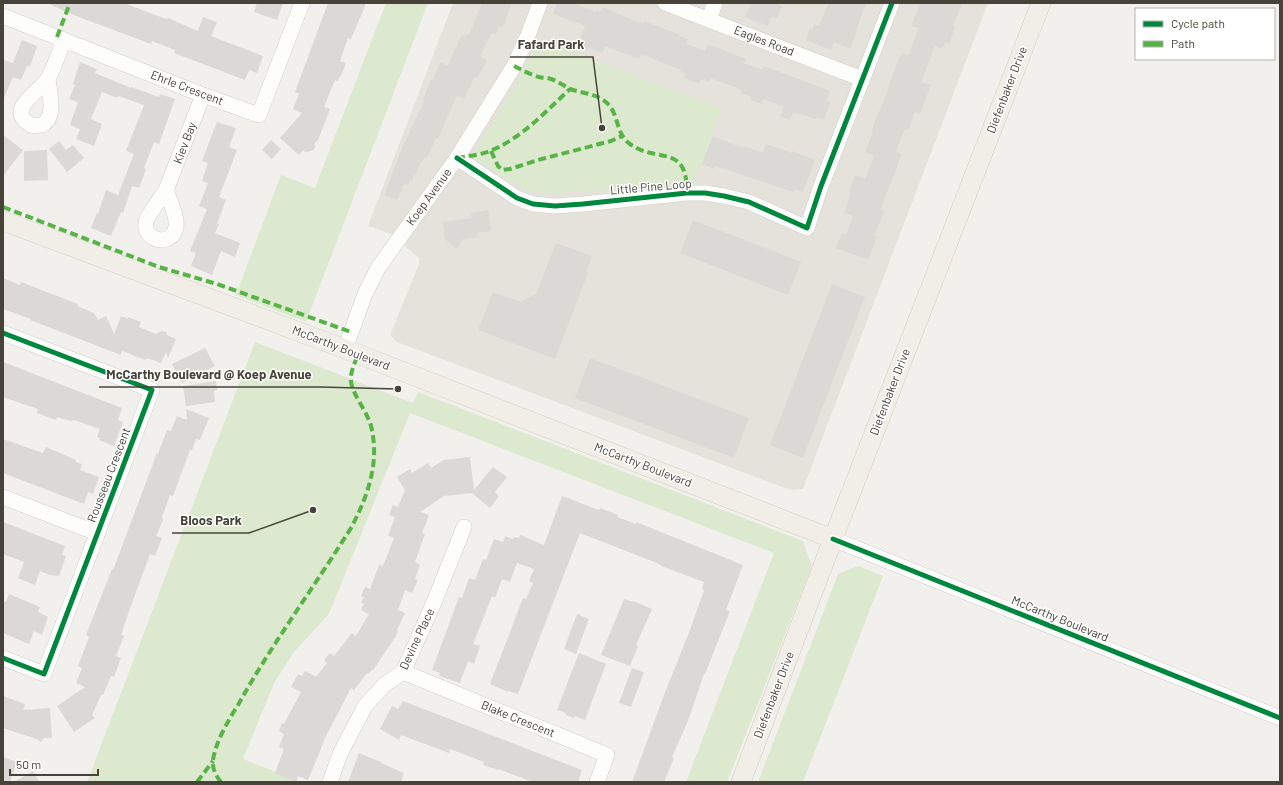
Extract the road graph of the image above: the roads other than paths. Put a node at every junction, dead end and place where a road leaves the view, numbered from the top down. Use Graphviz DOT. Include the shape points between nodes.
graph roads {
  1 [pos="302,3"];
  2 [pos="540,3"];
  3 [pos="665,3"];
  4 [pos="715,3"];
  5 [pos="892,3"];
  6 [pos="1041,3"];
  7 [pos="3,16"];
  8 [pos="709,19"];
  9 [pos="64,40"];
  10 [pos="48,79"];
  11 [pos="862,79"];
  12 [pos="203,95"];
  13 [pos="457,158"];
  14 [pos="166,190"];
  15 [pos="3,221"];
  16 [pos="3,333"];
  17 [pos="345,349"];
  18 [pos="3,498"];
  19 [pos="464,527"];
  20 [pos="97,533"];
  21 [pos="833,539"];
  22 [pos="3,658"];
  23 [pos="403,672"];
  24 [pos="1280,718"];
  25 [pos="330,782"];
  26 [pos="597,782"];
  27 [pos="741,782"];
  1 -- 12 [label="street, Ehrle Crescent" via="259,115"];
  2 -- 13 [label="street, Koep Avenue" via="514,66"];
  3 -- 8 [label="street, Eagles Road"];
  4 -- 8 [label="street"];
  5 -- 11 [label="street, Little Pine Loop"];
  6 -- 21 [label="main road, Diefenbaker Drive"];
  7 -- 9 [label="street, Ehrle Crescent"];
  8 -- 11 [label="street, Eagles Road"];
  9 -- 10 [label="street"];
  9 -- 12 [label="street, Ehrle Crescent"];
  11 -- 13 [label="street, Little Pine Loop" via="807,228 749,202 705,193 555,206 533,204 517,198"];
  12 -- 14 [label="street, Kiev Bay"];
  13 -- 17 [label="street, Koep Avenue" via="378,268 365,294"];
  15 -- 17 [label="main road, McCarthy Boulevard"];
  16 -- 20 [label="street, Rousseau Crescent" via="152,390"];
  17 -- 21 [label="main road, McCarthy Boulevard"];
  18 -- 20 [label="street"];
  19 -- 23 [label="street, Devine Place"];
  20 -- 22 [label="street, Rousseau Crescent" via="44,674"];
  21 -- 24 [label="street, McCarthy Boulevard"];
  21 -- 27 [label="main road, Diefenbaker Drive"];
  23 -- 25 [label="street, Devine Place" via="384,685 366,706 340,754"];
  23 -- 26 [label="street, Blake Crescent" via="607,755"];
}
